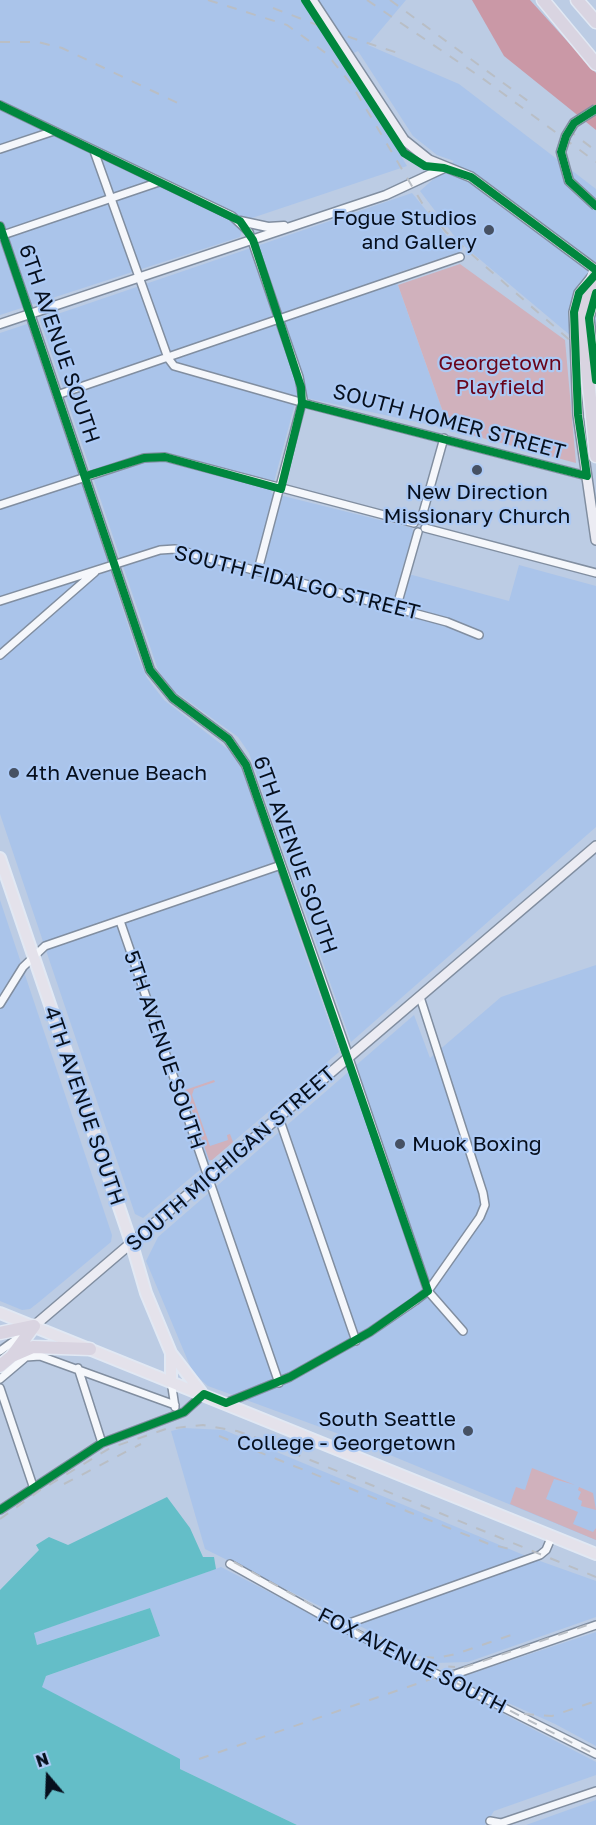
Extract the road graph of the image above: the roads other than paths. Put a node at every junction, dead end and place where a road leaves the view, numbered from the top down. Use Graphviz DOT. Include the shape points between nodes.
graph roads {
  1 [pos="312,0"];
  2 [pos="543,0"];
  3 [pos="577,0"];
  4 [pos="596,22"];
  5 [pos="596,64"];
  6 [pos="0,105"];
  7 [pos="596,110"];
  8 [pos="54,131"];
  9 [pos="0,149"];
  10 [pos="94,151"];
  11 [pos="444,168"];
  12 [pos="159,182"];
  13 [pos="111,198"];
  14 [pos="596,206"];
  15 [pos="240,221"];
  16 [pos="302,223"];
  17 [pos="0,226"];
  18 [pos="1,235"];
  19 [pos="253,240"];
  20 [pos="460,257"];
  21 [pos="139,278"];
  22 [pos="595,279"];
  23 [pos="30,314"];
  24 [pos="279,319"];
  25 [pos="0,324"];
  26 [pos="168,358"];
  27 [pos="596,379"];
  28 [pos="578,380"];
  29 [pos="57,395"];
  30 [pos="302,403"];
  31 [pos="444,438"];
  32 [pos="596,456"];
  33 [pos="86,476"];
  34 [pos="587,476"];
  35 [pos="280,489"];
  36 [pos="0,505"];
  37 [pos="417,522"];
  38 [pos="425,528"];
  39 [pos="418,532"];
  40 [pos="596,540"];
  41 [pos="114,564"];
  42 [pos="99,569"];
  43 [pos="258,570"];
  44 [pos="596,573"];
  45 [pos="0,601"];
  46 [pos="396,609"];
  47 [pos="479,635"];
  48 [pos="0,655"];
  49 [pos="596,846"];
  50 [pos="0,858"];
  51 [pos="281,865"];
  52 [pos="120,921"];
  53 [pos="33,957"];
  54 [pos="420,997"];
  55 [pos="0,1004"];
  56 [pos="349,1058"];
  57 [pos="279,1118"];
  58 [pos="208,1179"];
  59 [pos="132,1245"];
  60 [pos="428,1291"];
  61 [pos="0,1313"];
  62 [pos="34,1326"];
  63 [pos="463,1331"];
  64 [pos="0,1333"];
  65 [pos="356,1341"];
  66 [pos="90,1349"];
  67 [pos="6,1353"];
  68 [pos="171,1353"];
  69 [pos="0,1366"];
  70 [pos="78,1368"];
  71 [pos="0,1378"];
  72 [pos="171,1381"];
  73 [pos="279,1383"];
  74 [pos="0,1388"];
  75 [pos="204,1394"];
  76 [pos="226,1403"];
  77 [pos="175,1405"];
  78 [pos="176,1415"];
  79 [pos="102,1443"];
  80 [pos="33,1486"];
  81 [pos="0,1510"];
  82 [pos="552,1536"];
  83 [pos="596,1554"];
  84 [pos="230,1564"];
  85 [pos="596,1625"];
  86 [pos="341,1626"];
  87 [pos="444,1678"];
  88 [pos="596,1754"];
  89 [pos="596,1791"];
  90 [pos="490,1821"];
  1 -- 11 [label="main road, bridge" via="404,140"];
  2 -- 5 [label="highway"];
  3 -- 4 [label="highway"];
  6 -- 8 [label="street"];
  7 -- 14 [label="street, bridge" via="574,123 561,152 569,181"];
  8 -- 9 [label="street"];
  8 -- 10 [label="street"];
  10 -- 12 [label="street"];
  10 -- 13 [label="street"];
  11 -- 16 [label="street" via="392,192"];
  11 -- 22 [label="main road" via="471,177"];
  12 -- 13 [label="street"];
  12 -- 15 [label="street"];
  13 -- 18 [label="street"];
  13 -- 21 [label="street"];
  15 -- 16 [label="street" via="267,227"];
  15 -- 19 [label="street"];
  16 -- 19 [label="street"];
  17 -- 18 [label="street, 6TH AVENUE SOUTH"];
  18 -- 23 [label="street, 6TH AVENUE SOUTH"];
  19 -- 21 [label="street"];
  19 -- 24 [label="street"];
  20 -- 24 [label="street"];
  21 -- 23 [label="street"];
  21 -- 26 [label="street"];
  22 -- 27 [label="main road" via="589,318"];
  22 -- 28 [label="main road" via="580,292 575,306"];
  22 -- 32 [label="highway, bridge" via="582,321"];
  23 -- 25 [label="street"];
  23 -- 29 [label="street, 6TH AVENUE SOUTH"];
  24 -- 26 [label="street"];
  24 -- 30 [label="street" via="301,387"];
  26 -- 29 [label="street"];
  26 -- 30 [label="street, SOUTH HOMER STREET" via="178,367"];
  27 -- 28 [label="main road"];
  28 -- 34 [label="main road" via="578,415"];
  29 -- 33 [label="street, 6TH AVENUE SOUTH"];
  30 -- 31 [label="street, SOUTH HOMER STREET"];
  30 -- 35 [label="street"];
  31 -- 34 [label="street, SOUTH HOMER STREET"];
  31 -- 37 [label="street"];
  33 -- 35 [label="street" via="144,458 165,457"];
  33 -- 36 [label="street"];
  33 -- 41 [label="street, 6TH AVENUE SOUTH"];
  34 -- 40 [label="main road"];
  35 -- 37 [label="street"];
  35 -- 43 [label="street"];
  37 -- 38 [label="street"];
  37 -- 39 [label="street" via="414,529"];
  38 -- 39 [label="street"];
  38 -- 44 [label="street"];
  39 -- 46 [label="street"];
  41 -- 42 [label="street, SOUTH FIDALGO STREET"];
  41 -- 43 [label="street, SOUTH FIDALGO STREET" via="175,549"];
  41 -- 51 [label="street, 6TH AVENUE SOUTH" via="155,678 173,698 218,730 239,753"];
  42 -- 45 [label="street, SOUTH FIDALGO STREET"];
  42 -- 48 [label="street"];
  43 -- 46 [label="street, SOUTH FIDALGO STREET"];
  46 -- 47 [label="street, SOUTH FIDALGO STREET"];
  49 -- 54 [label="main road, SOUTH MICHIGAN STREET"];
  50 -- 53 [label="main road, 4TH AVENUE SOUTH"];
  51 -- 52 [label="street"];
  51 -- 56 [label="street, 6TH AVENUE SOUTH"];
  52 -- 53 [label="street" via="45,946"];
  52 -- 58 [label="street, 5TH AVENUE SOUTH"];
  53 -- 55 [label="street" via="18,972"];
  53 -- 59 [label="main road, 4TH AVENUE SOUTH"];
  54 -- 56 [label="main road, SOUTH MICHIGAN STREET"];
  54 -- 60 [label="street" via="485,1205"];
  56 -- 57 [label="main road, SOUTH MICHIGAN STREET"];
  56 -- 60 [label="street, 6TH AVENUE SOUTH"];
  57 -- 58 [label="main road, SOUTH MICHIGAN STREET"];
  57 -- 65 [label="street"];
  58 -- 59 [label="main road, SOUTH MICHIGAN STREET"];
  58 -- 73 [label="street, 5TH AVENUE SOUTH"];
  59 -- 62 [label="main road, SOUTH MICHIGAN STREET"];
  59 -- 68 [label="main road, 4TH AVENUE SOUTH" via="146,1293"];
  60 -- 63 [label="street, 6TH AVENUE SOUTH"];
  60 -- 65 [label="street"];
  61 -- 62 [label="main road"];
  62 -- 64 [label="highway"];
  62 -- 66 [label="main road"];
  62 -- 67 [label="highway"];
  65 -- 73 [label="street"];
  66 -- 67 [label="highway" via="33,1347"];
  66 -- 72 [label="main road"];
  67 -- 69 [label="highway"];
  68 -- 72 [label="main road, 4TH AVENUE SOUTH"];
  68 -- 75 [label="main road, 4TH AVENUE SOUTH"];
  70 -- 71 [label="street" via="34,1356 19,1362"];
  70 -- 77 [label="street"];
  70 -- 79 [label="street"];
  72 -- 75 [label="main road"];
  72 -- 77 [label="street, 4TH AVENUE SOUTH"];
  73 -- 76 [label="street"];
  74 -- 80 [label="street"];
  75 -- 76 [label="main road"];
  75 -- 78 [label="street"];
  76 -- 82 [label="main road"];
  77 -- 78 [label="street, 4TH AVENUE SOUTH"];
  78 -- 79 [label="street"];
  79 -- 80 [label="street"];
  80 -- 81 [label="street"];
  82 -- 83 [label="main road"];
  82 -- 86 [label="street" via="540,1555"];
  84 -- 86 [label="street, FOX AVENUE SOUTH"];
  85 -- 87 [label="street"];
  86 -- 87 [label="street, FOX AVENUE SOUTH"];
  87 -- 88 [label="street, FOX AVENUE SOUTH"];
  89 -- 90 [label="street" via="501,1823"];
}
